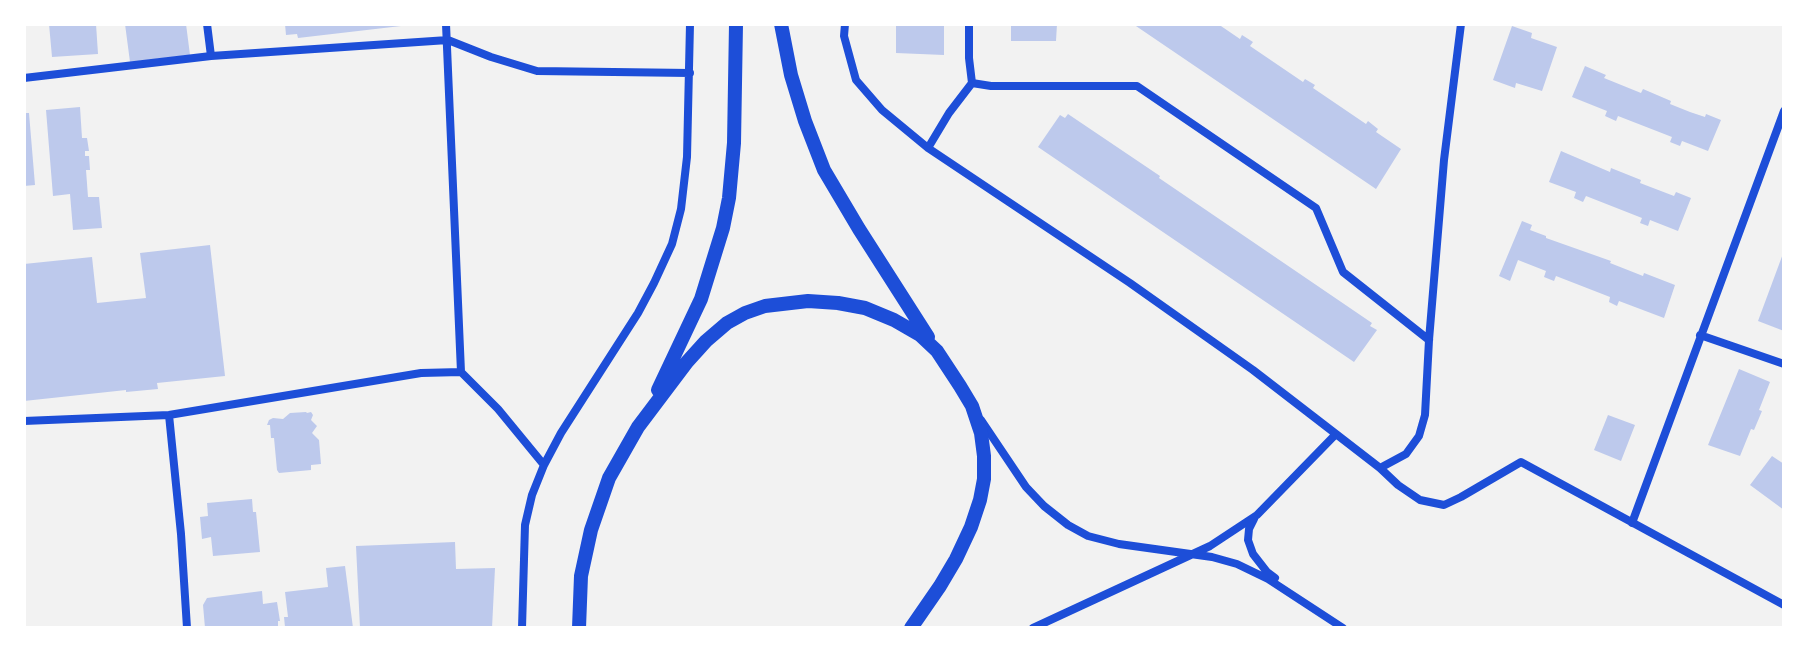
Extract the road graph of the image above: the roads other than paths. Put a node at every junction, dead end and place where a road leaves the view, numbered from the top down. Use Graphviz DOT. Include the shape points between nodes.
graph roads {
  1 [pos="207,24"];
  2 [pos="446,24"];
  3 [pos="690,24"];
  4 [pos="736,24"];
  5 [pos="781,24"];
  6 [pos="845,24"];
  7 [pos="969,24"];
  8 [pos="1461,24"];
  9 [pos="448,40"];
  10 [pos="211,56"];
  11 [pos="690,73"];
  12 [pos="24,78"];
  13 [pos="972,83"];
  14 [pos="1784,111"];
  15 [pos="928,148"];
  16 [pos="1700,335"];
  17 [pos="1429,340"];
  18 [pos="937,351"];
  19 [pos="1784,364"];
  20 [pos="461,372"];
  21 [pos="972,406"];
  22 [pos="169,415"];
  23 [pos="24,421"];
  24 [pos="638,427"];
  25 [pos="1336,434"];
  26 [pos="544,465"];
  27 [pos="1380,468"];
  28 [pos="1257,515"];
  29 [pos="1632,523"];
  30 [pos="1194,554"];
  31 [pos="581,576"];
  32 [pos="1299,598"];
  33 [pos="1784,605"];
  34 [pos="187,628"];
  35 [pos="522,628"];
  36 [pos="572,628"];
  37 [pos="579,628"];
  38 [pos="911,628"];
  39 [pos="1033,628"];
  40 [pos="1343,628"];
  1 -- 10 [label="street"];
  2 -- 9 [label="street"];
  3 -- 11 [label="street"];
  4 -- 24 [label="street" via="734,143 723,228 701,299"];
  5 -- 18 [label="street" via="805,121 824,170"];
  6 -- 15 [label="street" via="856,80"];
  7 -- 13 [label="street"];
  8 -- 17 [label="street"];
  9 -- 10 [label="street"];
  9 -- 11 [label="street" via="537,71"];
  9 -- 20 [label="street"];
  10 -- 12 [label="street"];
  11 -- 26 [label="street" via="686,179 672,244 638,313"];
  13 -- 15 [label="street"];
  13 -- 17 [label="street" via="1137,86 1316,208 1343,272"];
  14 -- 16 [label="street"];
  15 -- 25 [label="street" via="1167,309"];
  16 -- 19 [label="street"];
  16 -- 29 [label="street"];
  17 -- 27 [label="street" via="1419,436 1406,454"];
  18 -- 21 [label="street"];
  18 -- 24 [label="street" via="907,327 865,308 808,301 765,306 727,323 706,341"];
  20 -- 22 [label="street" via="421,373"];
  20 -- 26 [label="street"];
  21 -- 30 [label="street" via="1026,487 1068,525 1119,544"];
  21 -- 38 [label="street" via="984,456 980,500 956,559"];
  22 -- 23 [label="street"];
  22 -- 34 [label="street"];
  24 -- 31 [label="street" via="599,504"];
  25 -- 27 [label="street"];
  25 -- 28 [label="street"];
  26 -- 35 [label="street" via="525,525"];
  27 -- 29 [label="street" via="1420,500 1444,505 1521,462"];
  28 -- 30 [label="street"];
  28 -- 32 [label="street" via="1249,529 1253,554"];
  29 -- 33 [label="street"];
  30 -- 32 [label="street" via="1237,564"];
  30 -- 39 [label="street"];
  31 -- 36 [label="street"];
  31 -- 37 [label="street"];
  32 -- 40 [label="street"];
}
